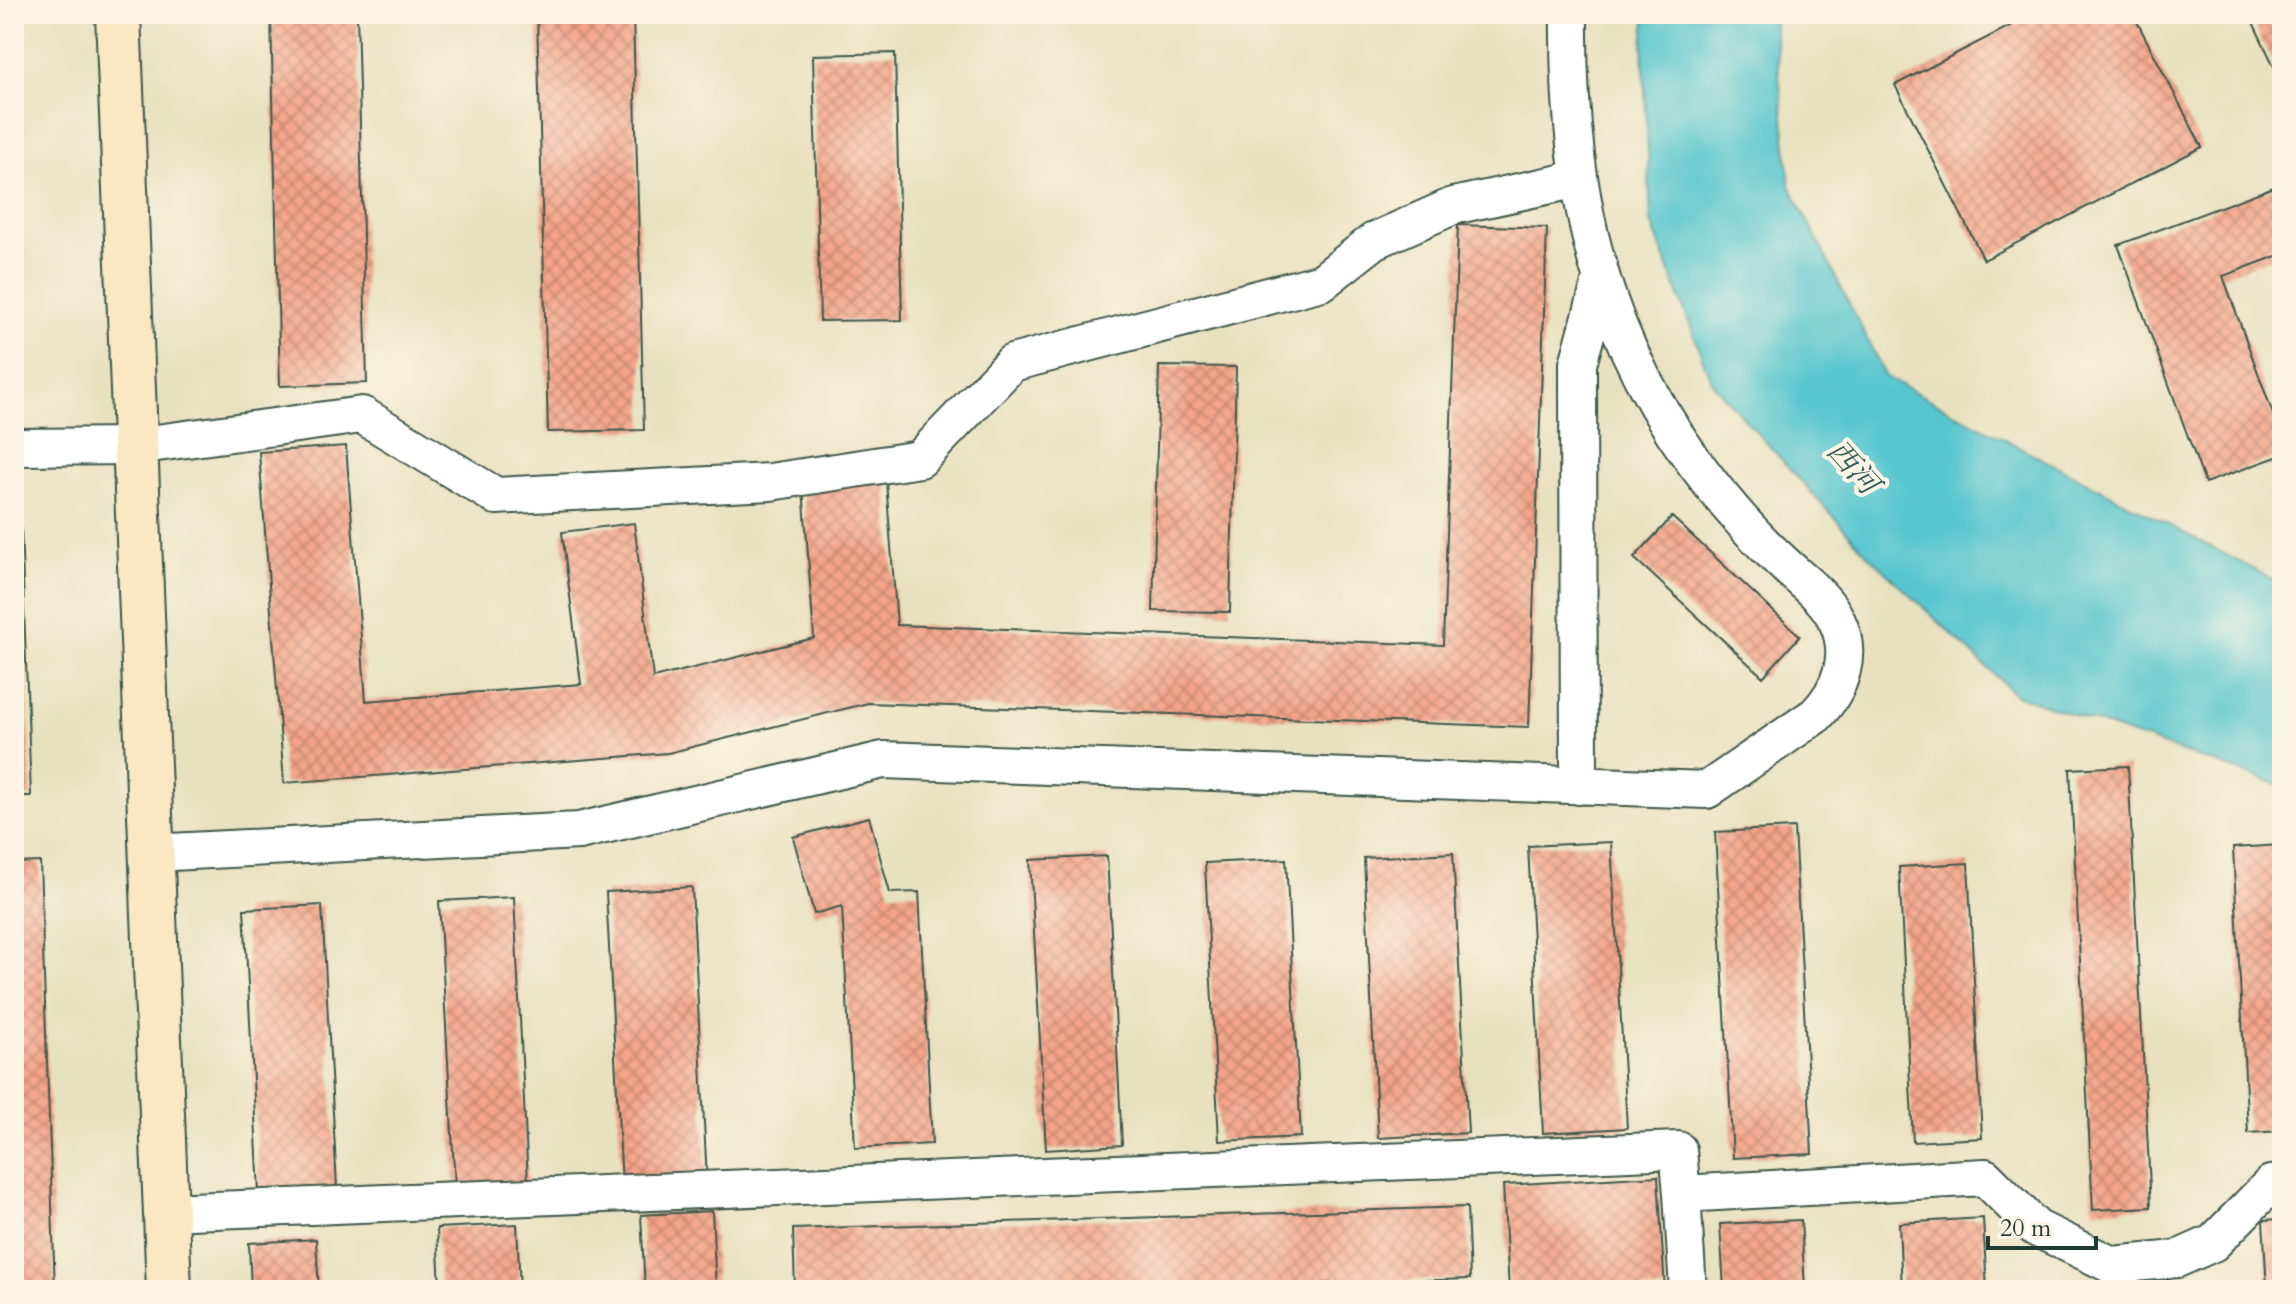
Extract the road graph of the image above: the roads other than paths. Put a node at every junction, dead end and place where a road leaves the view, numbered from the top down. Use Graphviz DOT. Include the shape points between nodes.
graph roads {
  1 [pos="118,14"];
  2 [pos="1569,14"];
  3 [pos="1579,179"];
  4 [pos="1601,280"];
  5 [pos="135,446"];
  6 [pos="14,447"];
  7 [pos="1579,786"];
  8 [pos="151,853"];
  9 [pos="2282,1183"];
  10 [pos="1682,1194"];
  11 [pos="166,1212"];
  12 [pos="169,1290"];
  13 [pos="1688,1290"];
  1 -- 5 [label="street"];
  2 -- 3 [label="street"];
  3 -- 4 [label="street"];
  3 -- 5 [label="street" via="1453,206 1374,241 1322,282 1012,363 920,459 770,482 496,496 362,415"];
  4 -- 7 [label="street" via="1578,364"];
  4 -- 7 [label="street" via="1623,338 1679,439 1743,523 1830,608 1845,654 1837,688 1816,715 1707,790"];
  5 -- 6 [label="street"];
  5 -- 8 [label="street"];
  7 -- 8 [label="street" via="883,760 579,831"];
  8 -- 11 [label="street"];
  9 -- 10 [label="street" via="2271,1184 2213,1243 2177,1259 2112,1265 2036,1228 1985,1177"];
  10 -- 11 [label="street" via="1678,1150"];
  10 -- 13 [label="street"];
  11 -- 12 [label="street"];
}
